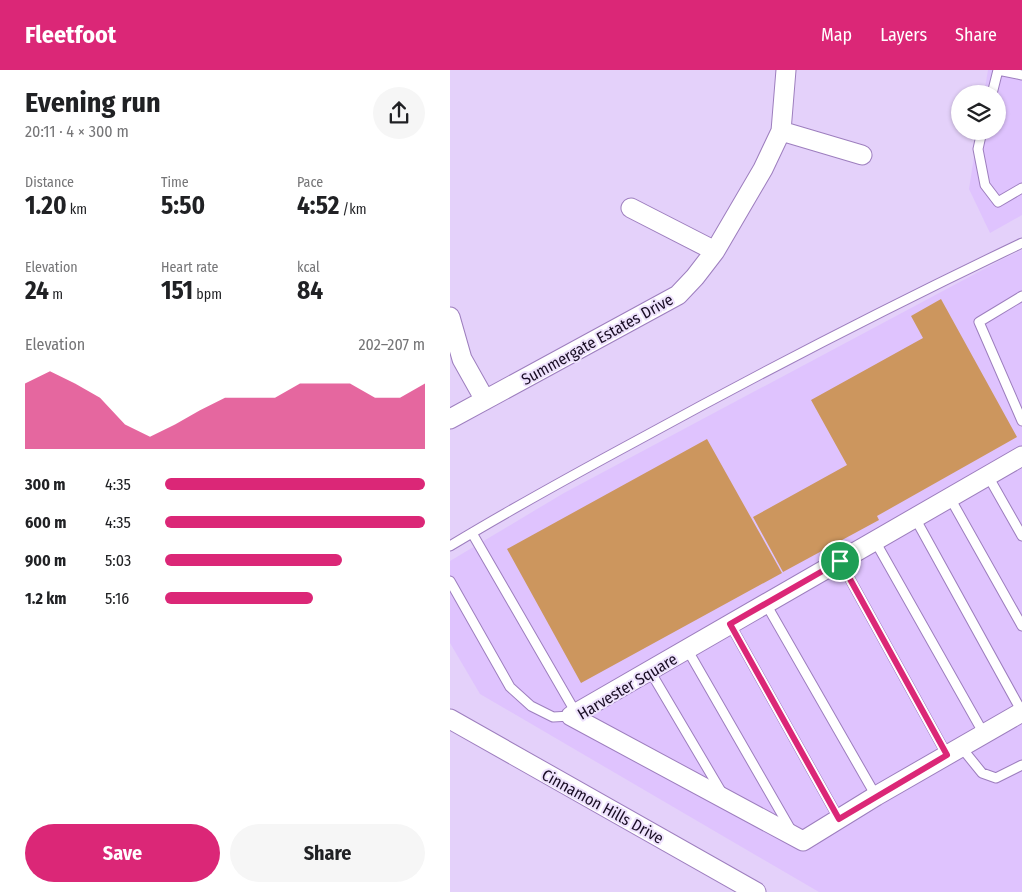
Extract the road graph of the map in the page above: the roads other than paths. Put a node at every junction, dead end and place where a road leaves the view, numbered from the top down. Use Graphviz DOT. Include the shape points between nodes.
graph roads {
  1 [pos="786,70"];
  2 [pos="1022,75"];
  3 [pos="994,85"];
  4 [pos="782,131"];
  5 [pos="980,140"];
  6 [pos="862,155"];
  7 [pos="1022,188"];
  8 [pos="631,208"];
  9 [pos="1022,243"];
  10 [pos="715,251"];
  11 [pos="1022,296"];
  12 [pos="450,317"];
  13 [pos="486,400"];
  14 [pos="450,419"];
  15 [pos="1022,422"];
  16 [pos="1022,456"];
  17 [pos="988,476"];
  18 [pos="950,498"];
  19 [pos="915,518"];
  20 [pos="472,533"];
  21 [pos="1022,536"];
  22 [pos="875,541"];
  23 [pos="450,546"];
  24 [pos="840,561"];
  25 [pos="450,581"];
  26 [pos="766,604"];
  27 [pos="730,624"];
  28 [pos="1022,626"];
  29 [pos="688,649"];
  30 [pos="650,671"];
  31 [pos="1022,712"];
  32 [pos="574,715"];
  33 [pos="450,719"];
  34 [pos="984,734"];
  35 [pos="954,751"];
  36 [pos="1022,765"];
  37 [pos="876,796"];
  38 [pos="726,800"];
  39 [pos="839,819"];
  40 [pos="794,837"];
  41 [pos="756,892"];
  1 -- 4 [label="street, Summergate Estates Drive"];
  2 -- 3 [label="lane" via="998,70"];
  4 -- 6 [label="street"];
  4 -- 10 [label="street, Summergate Estates Drive"];
  5 -- 7 [label="lane" via="978,149 985,185 998,202"];
  8 -- 10 [label="street"];
  9 -- 20 [label="lane" via="705,403"];
  10 -- 13 [label="street, Summergate Estates Drive" via="678,295"];
  11 -- 15 [label="lane" via="979,322"];
  12 -- 13 [label="street" via="462,359"];
  13 -- 14 [label="street, Summergate Estates Drive"];
  16 -- 17 [label="street, Harvester Square"];
  17 -- 18 [label="street, Harvester Square"];
  17 -- 21 [label="lane"];
  18 -- 19 [label="street, Harvester Square"];
  18 -- 28 [label="lane"];
  19 -- 22 [label="street, Harvester Square"];
  19 -- 31 [label="lane"];
  20 -- 23 [label="lane"];
  20 -- 32 [label="lane"];
  22 -- 24 [label="street, Harvester Square"];
  22 -- 34 [label="lane"];
  24 -- 26 [label="street, Harvester Square"];
  24 -- 35 [label="lane"];
  25 -- 32 [label="lane" via="510,687 531,706 553,717"];
  26 -- 27 [label="street, Harvester Square"];
  26 -- 37 [label="lane"];
  27 -- 29 [label="street, Harvester Square"];
  27 -- 39 [label="lane"];
  29 -- 30 [label="street, Harvester Square"];
  29 -- 40 [label="lane"];
  30 -- 32 [label="street, Harvester Square"];
  30 -- 38 [label="lane"];
  31 -- 34 [label="street"];
  32 -- 38 [label="street, Harvester Square"];
  33 -- 41 [label="street, Cinnamon Hills Drive"];
  34 -- 35 [label="street"];
  35 -- 36 [label="lane" via="982,773 996,778"];
  35 -- 37 [label="street"];
  37 -- 39 [label="street"];
  38 -- 40 [label="street, Harvester Square"];
  39 -- 40 [label="street" via="802,841"];
}
